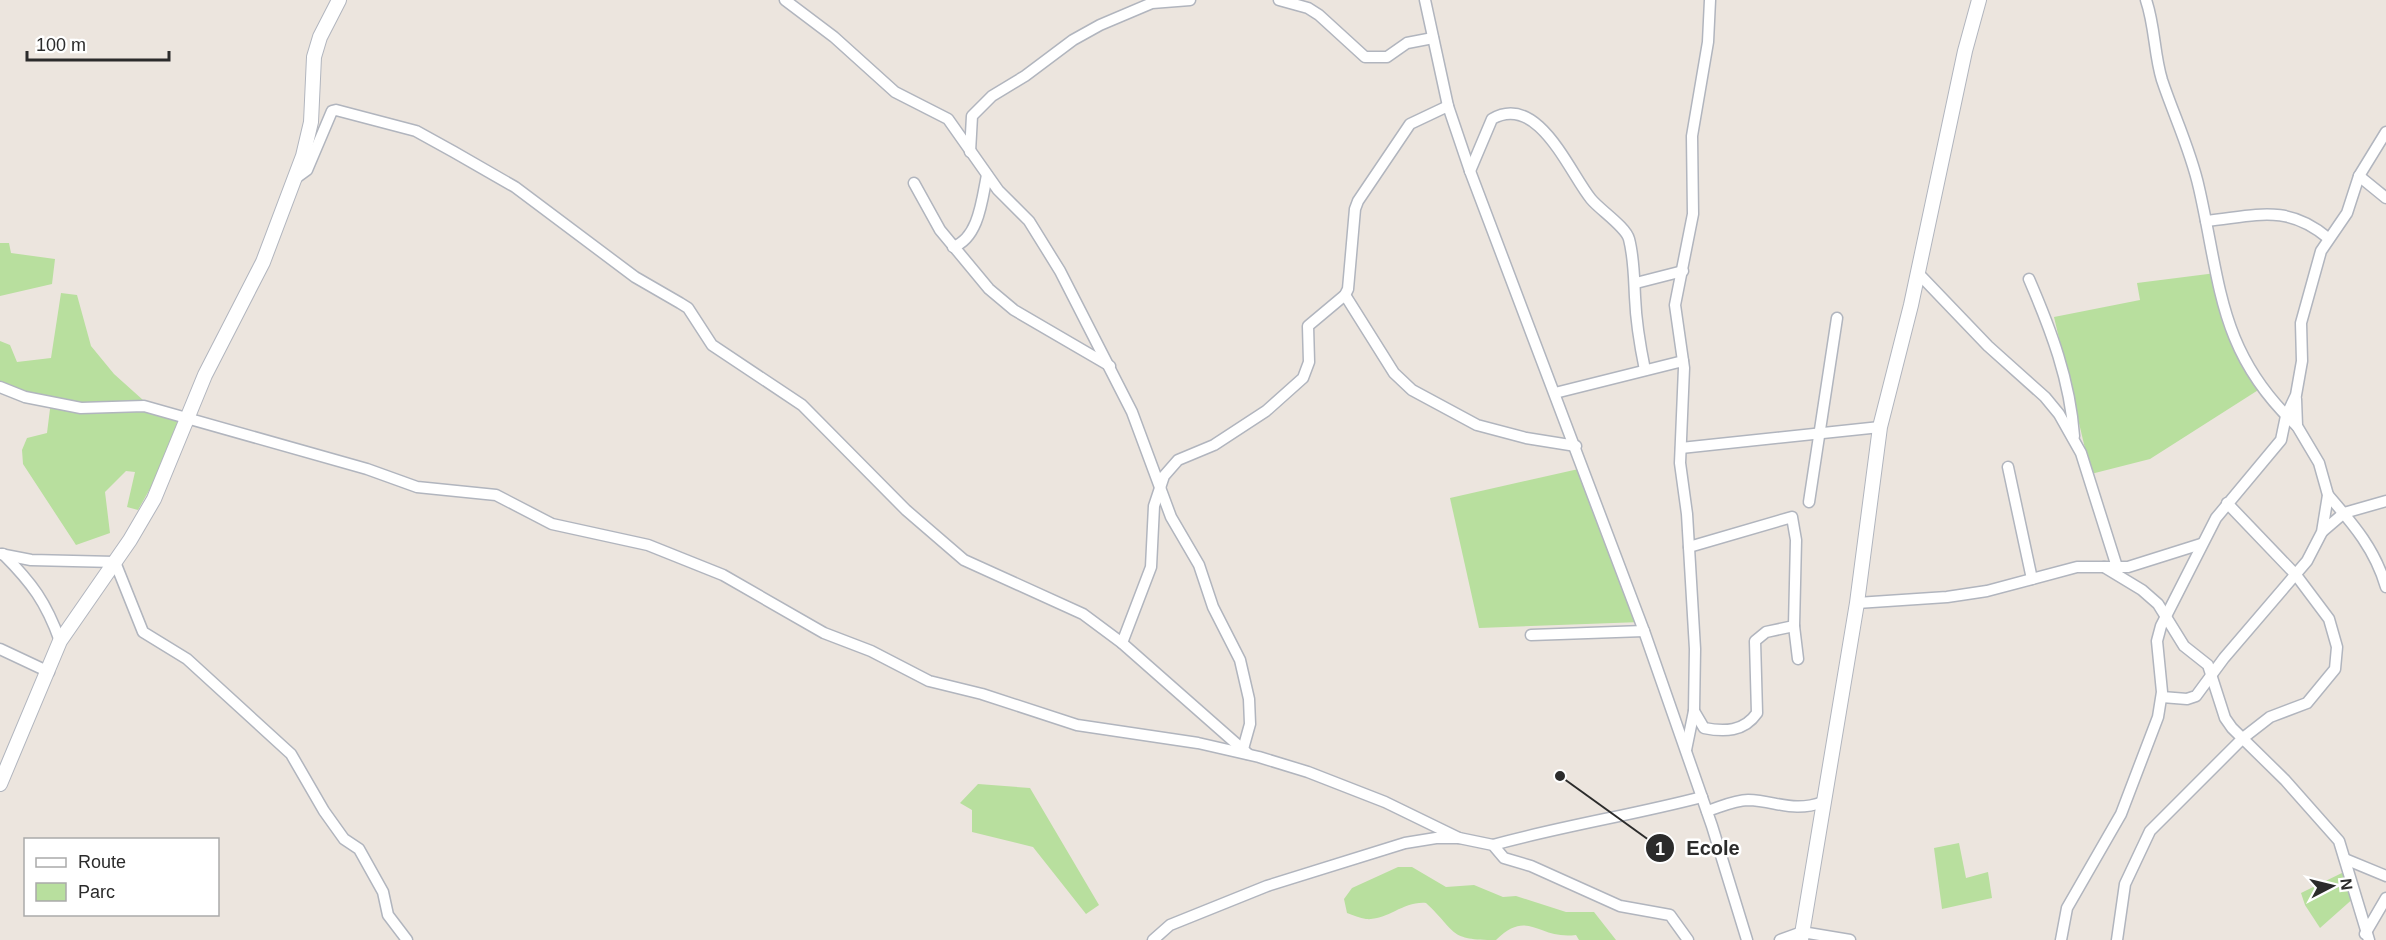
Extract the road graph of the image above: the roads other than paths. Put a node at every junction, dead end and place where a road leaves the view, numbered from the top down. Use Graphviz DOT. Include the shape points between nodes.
graph roads {
  1 [pos="339,0"];
  2 [pos="785,0"];
  3 [pos="1190,0"];
  4 [pos="1279,0"];
  5 [pos="1425,0"];
  6 [pos="1710,0"];
  7 [pos="1979,0"];
  8 [pos="2146,0"];
  9 [pos="1433,38"];
  10 [pos="1449,106"];
  11 [pos="2386,132"];
  12 [pos="970,152"];
  13 [pos="1470,171"];
  14 [pos="987,175"];
  15 [pos="2359,176"];
  16 [pos="296,178"];
  17 [pos="914,183"];
  18 [pos="2386,198"];
  19 [pos="2206,221"];
  20 [pos="2328,238"];
  21 [pos="953,247"];
  22 [pos="1683,271"];
  23 [pos="1918,273"];
  24 [pos="2029,279"];
  25 [pos="1636,283"];
  26 [pos="1345,296"];
  27 [pos="1837,318"];
  28 [pos="1683,361"];
  29 [pos="1110,366"];
  30 [pos="1645,370"];
  31 [pos="0,387"];
  32 [pos="1555,393"];
  33 [pos="2296,395"];
  34 [pos="2286,416"];
  35 [pos="189,418"];
  36 [pos="2297,426"];
  37 [pos="1881,427"];
  38 [pos="1819,431"];
  39 [pos="2074,439"];
  40 [pos="1576,446"];
  41 [pos="1681,448"];
  42 [pos="2008,467"];
  43 [pos="1159,489"];
  44 [pos="2328,495"];
  45 [pos="2386,501"];
  46 [pos="1809,502"];
  47 [pos="2227,503"];
  48 [pos="2344,513"];
  49 [pos="2322,532"];
  50 [pos="2201,544"];
  51 [pos="1689,547"];
  52 [pos="2,554"];
  53 [pos="115,562"];
  54 [pos="2104,567"];
  55 [pos="2117,567"];
  56 [pos="2296,575"];
  57 [pos="2032,579"];
  58 [pos="2386,587"];
  59 [pos="1857,603"];
  60 [pos="2166,615"];
  61 [pos="1794,626"];
  62 [pos="1644,631"];
  63 [pos="1532,635"];
  64 [pos="60,642"];
  65 [pos="1122,643"];
  66 [pos="0,649"];
  67 [pos="1798,659"];
  68 [pos="49,672"];
  69 [pos="2213,674"];
  70 [pos="2162,697"];
  71 [pos="1694,711"];
  72 [pos="2243,738"];
  73 [pos="1686,750"];
  74 [pos="1246,752"];
  75 [pos="0,784"];
  76 [pos="1702,797"];
  77 [pos="1823,802"];
  78 [pos="1707,811"];
  79 [pos="1459,838"];
  80 [pos="1493,845"];
  81 [pos="2345,859"];
  82 [pos="2386,876"];
  83 [pos="2386,898"];
  84 [pos="1802,936"];
  85 [pos="2366,938"];
  86 [pos="407,940"];
  87 [pos="1153,940"];
  88 [pos="1688,940"];
  89 [pos="1747,940"];
  90 [pos="1780,940"];
  91 [pos="1850,940"];
  92 [pos="2061,940"];
  93 [pos="2116,940"];
  1 -- 16 [label="street" via="314,57 311,122"];
  2 -- 12 [label="street" via="834,37 895,92 948,119"];
  3 -- 12 [label="street" via="1152,3 1073,40 992,96 972,116"];
  4 -- 9 [label="street" via="1313,12 1365,57 1387,57 1407,43"];
  5 -- 9 [label="street"];
  6 -- 22 [label="street" via="1708,42 1692,136 1693,214"];
  7 -- 23 [label="street"];
  8 -- 19 [label="street" via="2158,64 2194,171"];
  9 -- 10 [label="street"];
  10 -- 13 [label="street"];
  10 -- 26 [label="street" via="1410,124 1358,201 1351,277"];
  11 -- 15 [label="street"];
  12 -- 14 [label="street"];
  13 -- 25 [label="street" via="1492,119 1511,112 1529,117 1563,156 1593,201 1628,236"];
  13 -- 32 [label="street"];
  14 -- 21 [label="street" via="974,229 965,243"];
  14 -- 29 [label="street" via="1029,221"];
  15 -- 18 [label="street"];
  15 -- 20 [label="street" via="2349,209"];
  16 -- 35 [label="street" via="263,262 205,375"];
  16 -- 65 [label="street" via="307,170 334,111 416,131 454,152 515,187 635,277 688,308 712,345 802,405 906,510 964,560 1083,614"];
  17 -- 21 [label="street"];
  19 -- 20 [label="street" via="2281,215 2307,221"];
  19 -- 34 [label="street" via="2218,287 2233,339 2250,370"];
  20 -- 33 [label="street" via="2301,323 2302,361"];
  21 -- 29 [label="street" via="989,289 1014,310"];
  22 -- 25 [label="street"];
  22 -- 28 [label="street" via="1675,305"];
  23 -- 37 [label="street"];
  23 -- 39 [label="street" via="1988,346 2045,397"];
  24 -- 39 [label="street" via="2065,374"];
  25 -- 30 [label="street" via="1638,340"];
  26 -- 40 [label="street" via="1394,374 1412,390 1477,425"];
  26 -- 43 [label="street" via="1308,326 1309,362 1303,378 1266,411 1172,465"];
  27 -- 38 [label="street"];
  28 -- 30 [label="street"];
  28 -- 41 [label="street"];
  29 -- 43 [label="street" via="1132,411"];
  30 -- 32 [label="street"];
  31 -- 35 [label="street" via="48,403 88,408 144,406"];
  32 -- 40 [label="street"];
  33 -- 34 [label="street"];
  33 -- 36 [label="street"];
  34 -- 36 [label="street"];
  34 -- 47 [label="street" via="2278,446"];
  35 -- 53 [label="street" via="154,499"];
  35 -- 74 [label="street" via="417,487 496,495 552,524 648,545 723,575 824,633 871,651 929,681 1077,725"];
  36 -- 44 [label="street" via="2319,463"];
  37 -- 38 [label="street"];
  37 -- 59 [label="street"];
  38 -- 41 [label="street"];
  38 -- 46 [label="street"];
  39 -- 55 [label="street"];
  40 -- 62 [label="street"];
  41 -- 51 [label="street"];
  42 -- 57 [label="street"];
  43 -- 65 [label="street" via="1153,514 1151,567"];
  43 -- 74 [label="street" via="1200,565 1213,607 1243,669 1251,724"];
  44 -- 48 [label="street"];
  44 -- 49 [label="street"];
  45 -- 48 [label="street"];
  47 -- 50 [label="street"];
  47 -- 56 [label="street"];
  48 -- 49 [label="street"];
  48 -- 58 [label="street" via="2370,547"];
  49 -- 56 [label="street"];
  50 -- 55 [label="street"];
  50 -- 60 [label="street"];
  51 -- 61 [label="street" via="1792,517 1796,540"];
  51 -- 71 [label="street"];
  52 -- 53 [label="street" via="31,560"];
  52 -- 64 [label="street" via="39,592"];
  53 -- 64 [label="street"];
  53 -- 86 [label="street" via="143,632 187,659 291,754 344,839 359,849 383,892 388,915"];
  54 -- 55 [label="street"];
  54 -- 57 [label="street" via="2077,567"];
  54 -- 60 [label="street" via="2142,590"];
  56 -- 69 [label="street"];
  56 -- 72 [label="street" via="2332,627 2337,647 2335,669 2307,703 2270,717"];
  57 -- 59 [label="street" via="1947,597"];
  59 -- 77 [label="street"];
  60 -- 69 [label="street" via="2184,646 2208,665"];
  60 -- 70 [label="street" via="2157,641"];
  61 -- 67 [label="street"];
  61 -- 71 [label="street" via="1766,632 1755,641 1757,714 1752,721 1738,729 1721,731 1704,728"];
  62 -- 63 [label="street"];
  62 -- 73 [label="street"];
  64 -- 68 [label="street"];
  65 -- 74 [label="street"];
  66 -- 68 [label="street"];
  68 -- 75 [label="street"];
  69 -- 70 [label="street" via="2196,696"];
  69 -- 72 [label="street" via="2225,718"];
  70 -- 92 [label="street" via="2121,814 2067,908"];
  71 -- 73 [label="street"];
  72 -- 81 [label="street" via="2329,828 2343,847"];
  72 -- 93 [label="street" via="2144,839 2126,884"];
  73 -- 76 [label="street"];
  74 -- 79 [label="street" via="1385,802"];
  76 -- 78 [label="street"];
  76 -- 80 [label="street"];
  77 -- 78 [label="street" via="1791,808 1742,801"];
  77 -- 84 [label="street"];
  78 -- 89 [label="street"];
  79 -- 80 [label="street"];
  79 -- 87 [label="street" via="1405,843 1267,886 1170,925"];
  80 -- 88 [label="street" via="1504,858 1532,866 1620,906 1670,915"];
  81 -- 82 [label="street"];
  81 -- 85 [label="street"];
  83 -- 85 [label="street"];
  84 -- 90 [label="street"];
  84 -- 91 [label="street"];
}
